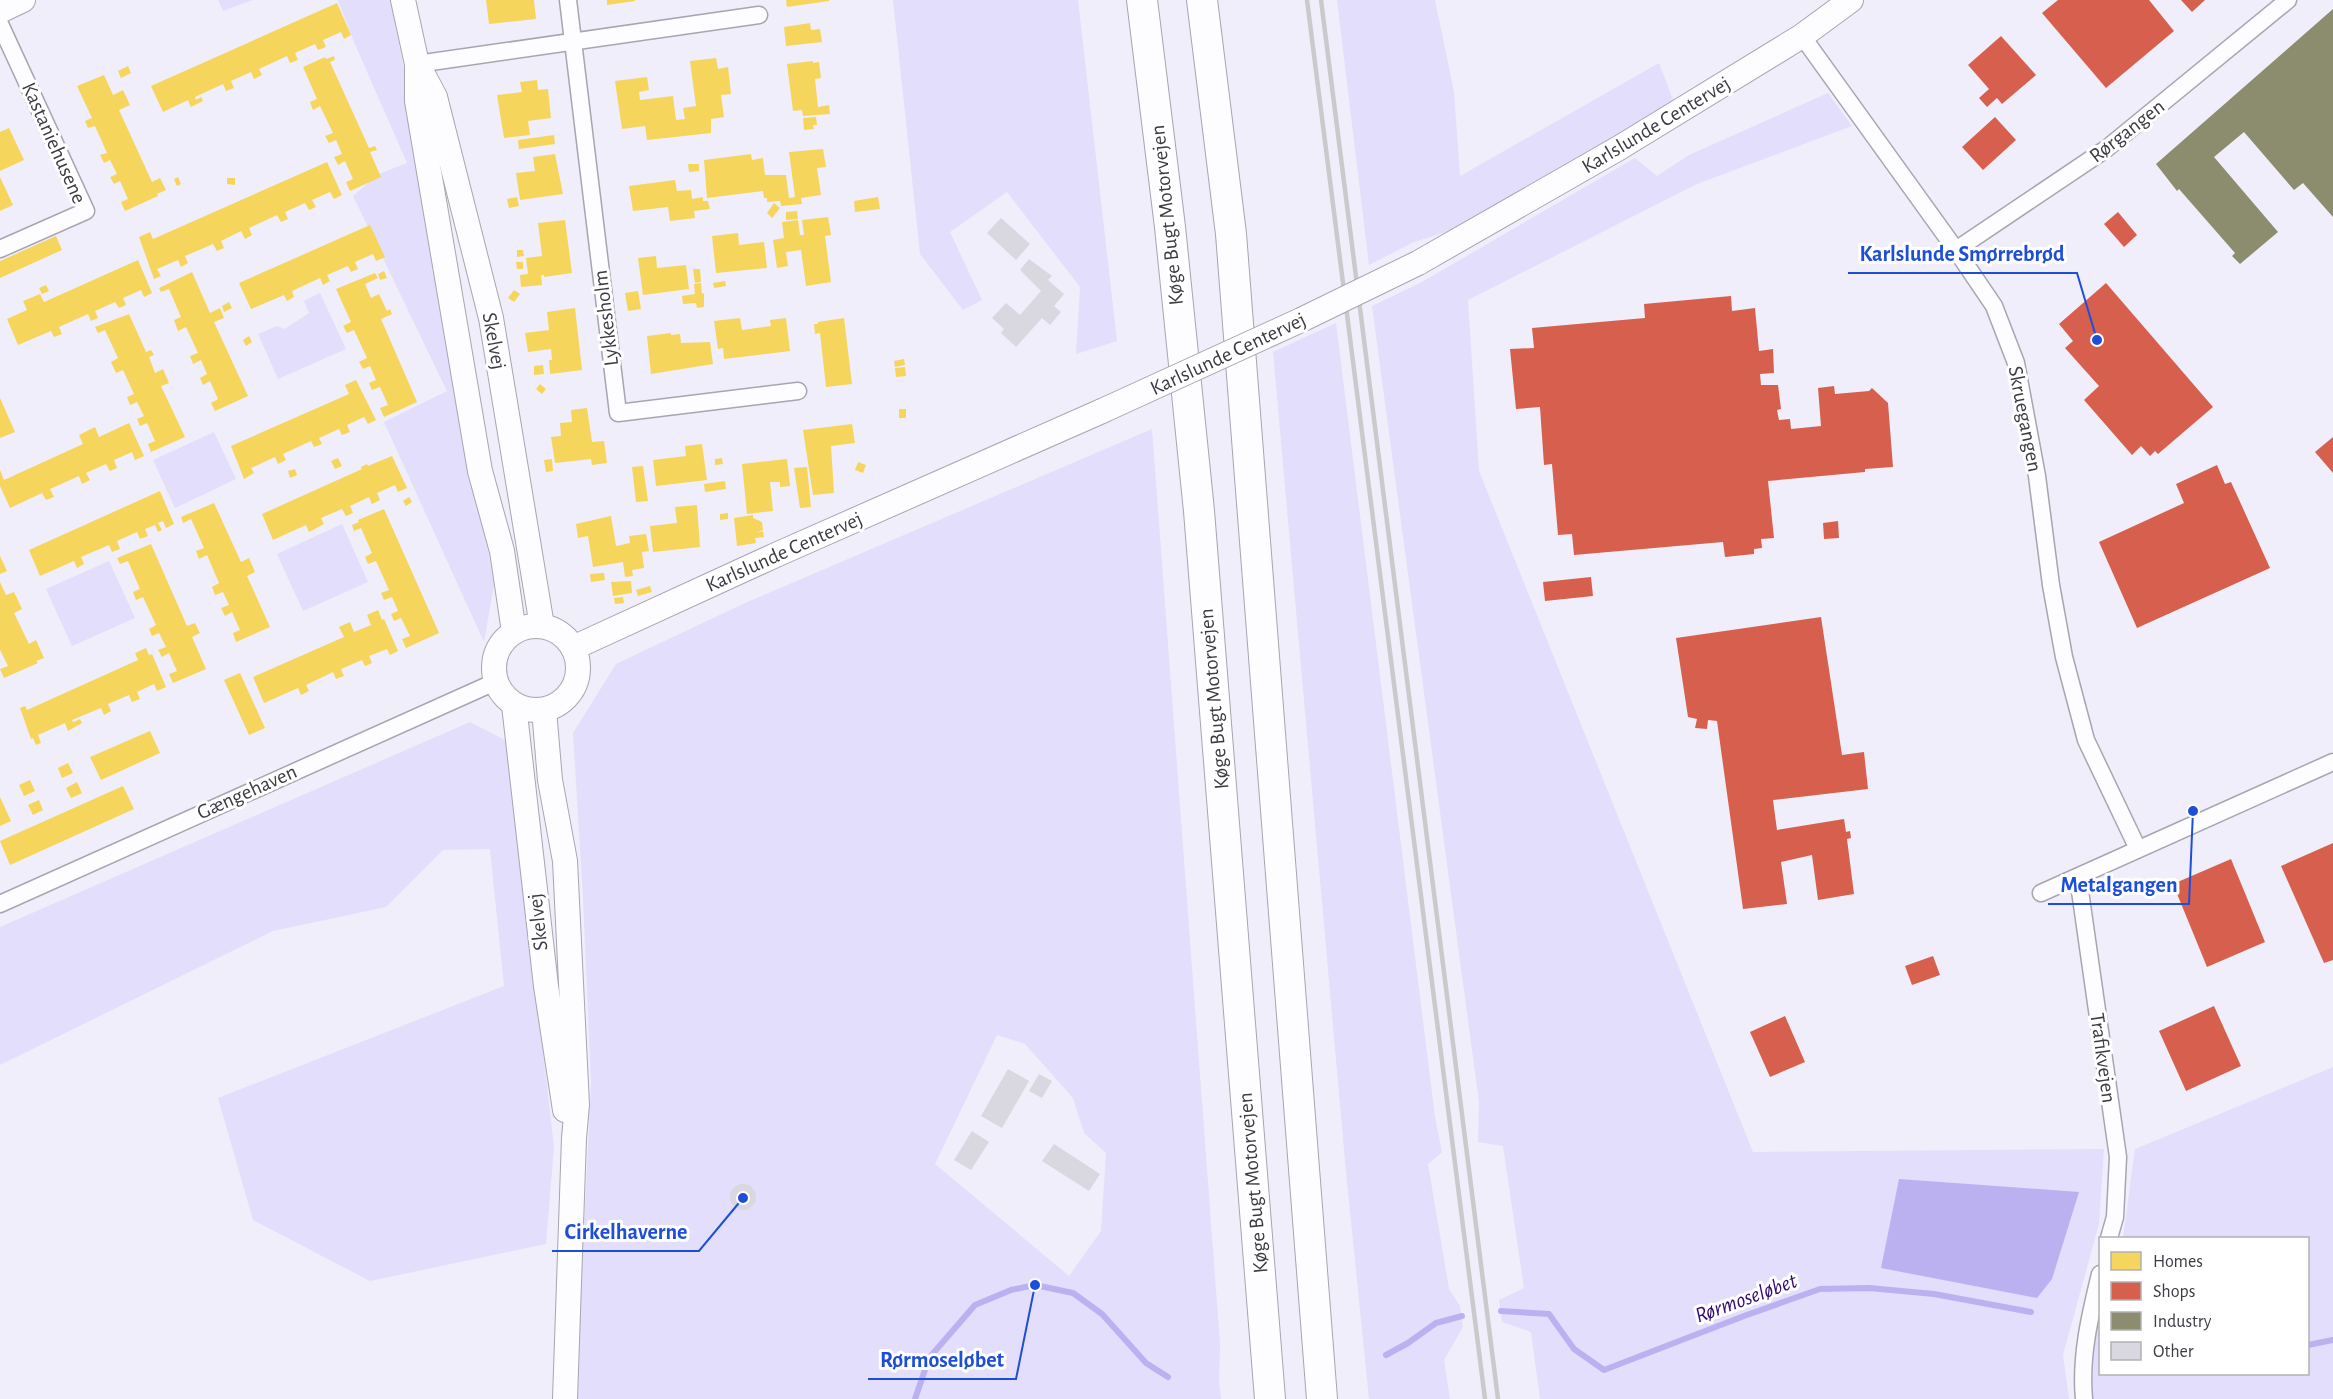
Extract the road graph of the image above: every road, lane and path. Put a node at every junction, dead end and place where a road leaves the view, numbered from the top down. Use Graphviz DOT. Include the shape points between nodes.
graph roads {
  1 [pos="23,0"];
  2 [pos="403,0"];
  3 [pos="568,0"];
  4 [pos="1142,0"];
  5 [pos="1202,0"];
  6 [pos="1851,0"];
  7 [pos="2288,0"];
  8 [pos="0,11"];
  9 [pos="759,15"];
  10 [pos="0,24"];
  11 [pos="1802,36"];
  12 [pos="573,42"];
  13 [pos="417,64"];
  14 [pos="0,249"];
  15 [pos="1956,250"];
  16 [pos="798,391"];
  17 [pos="542,626"];
  18 [pos="514,632"];
  19 [pos="573,648"];
  20 [pos="495,682"];
  21 [pos="514,705"];
  22 [pos="544,710"];
  23 [pos="2333,762"];
  24 [pos="2138,849"];
  25 [pos="2078,877"];
  26 [pos="2041,893"];
  27 [pos="0,904"];
  28 [pos="574,1138"];
  29 [pos="2110,1237"];
  30 [pos="2099,1278"];
  31 [pos="565,1399"];
  32 [pos="1270,1399"];
  33 [pos="1322,1399"];
  34 [pos="2084,1399"];
  1 -- 8 [label="street"];
  2 -- 13 [label="street, Skelvej"];
  3 -- 12 [label="street, Lykkesholm"];
  4 -- 32 [label="highway, Køge Bugt Motorvejen" via="1199,511"];
  5 -- 33 [label="highway" via="1231,234"];
  6 -- 11 [label="street, Karlslunde Centervej"];
  7 -- 15 [label="street, Rørgangen" via="2106,149"];
  9 -- 12 [label="street"];
  10 -- 14 [label="street, Kastaniehusene" via="86,211"];
  11 -- 15 [label="street, Skruegangen"];
  11 -- 19 [label="street, Karlslunde Centervej, bridge" via="1619,148 1418,263 1102,411"];
  12 -- 13 [label="street"];
  12 -- 16 [label="street, Lykkesholm" via="618,413"];
  13 -- 17 [label="street, Skelvej" via="435,97 491,318"];
  13 -- 18 [label="street, Skelvej" via="417,101 474,436 502,551"];
  15 -- 24 [label="street, Skruegangen" via="1994,306 2016,363 2064,657 2086,740"];
  17 -- 18 [label="street"];
  17 -- 19 [label="street" via="556,631"];
  18 -- 20 [label="street" via="499,648 493,666"];
  19 -- 22 [label="street" via="579,666 574,687 561,703"];
  20 -- 21 [label="street"];
  20 -- 27 [label="street, Gængehaven"];
  21 -- 22 [label="street"];
  21 -- 28 [label="street, Skelvej" via="546,986 564,1109"];
  22 -- 28 [label="street, Skelvej" via="550,780 565,861 578,1105"];
  23 -- 24 [label="street"];
  24 -- 25 [label="street"];
  25 -- 26 [label="street"];
  25 -- 29 [label="street, Trafikvejen" via="2118,1157 2115,1217"];
  28 -- 31 [label="street, Skelvej"];
  30 -- 34 [label="street" via="2089,1319 2082,1382"];
}
